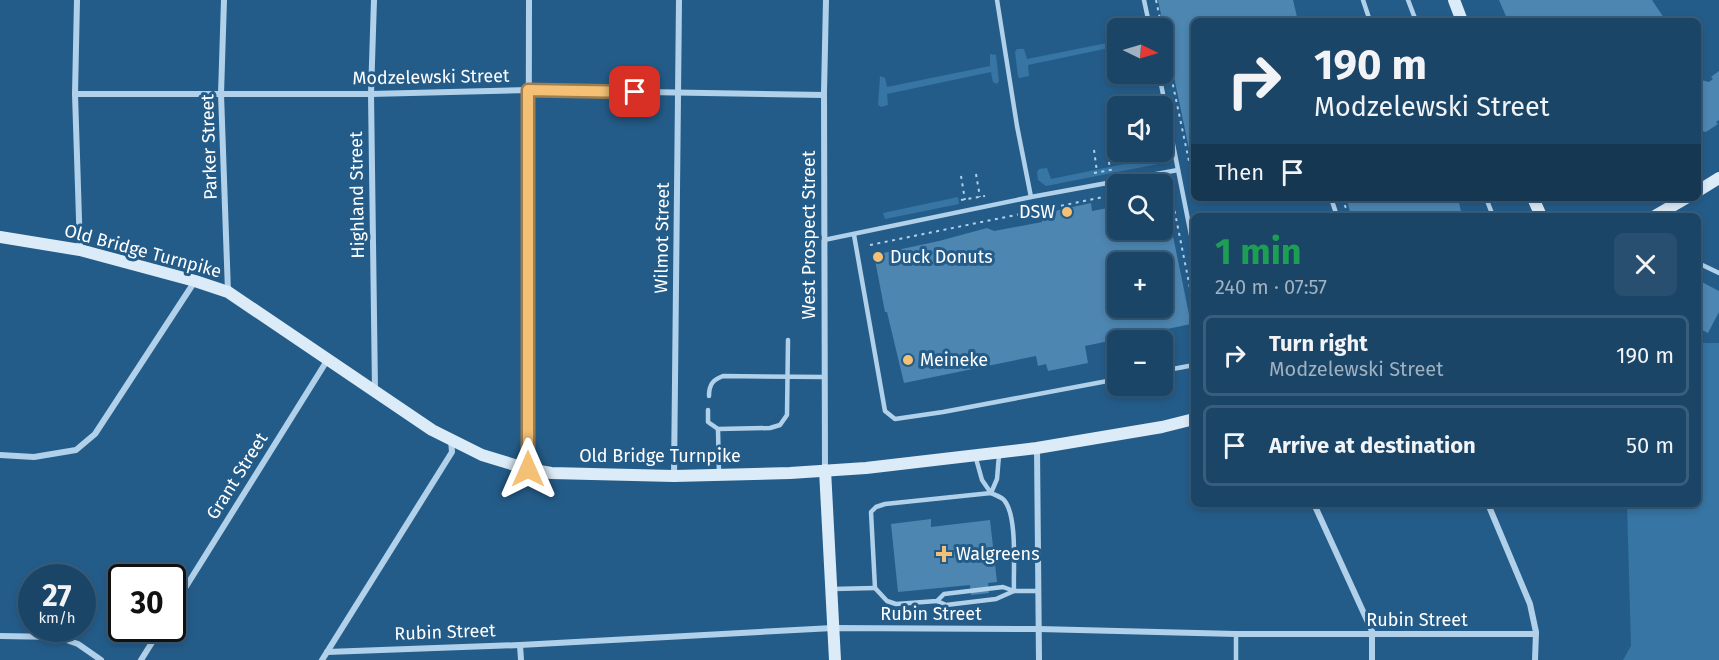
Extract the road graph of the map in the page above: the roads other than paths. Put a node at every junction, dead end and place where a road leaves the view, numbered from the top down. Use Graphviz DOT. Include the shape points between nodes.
graph roads {
  1 [pos="77,0"];
  2 [pos="224,0"];
  3 [pos="374,0"];
  4 [pos="529,0"];
  5 [pos="679,0"];
  6 [pos="826,0"];
  7 [pos="997,0"];
  8 [pos="1144,0"];
  9 [pos="1363,0"];
  10 [pos="1408,0"];
  11 [pos="1454,0"];
  12 [pos="1148,18"];
  13 [pos="1369,18"];
  14 [pos="1415,18"];
  15 [pos="1461,18"];
  16 [pos="1161,84"];
  17 [pos="528,90"];
  18 [pos="678,92"];
  19 [pos="75,94"];
  20 [pos="221,94"];
  21 [pos="371,94"];
  22 [pos="824,95"];
  23 [pos="1178,170"];
  24 [pos="1719,178"];
  25 [pos="1701,189"];
  26 [pos="1031,197"];
  27 [pos="1672,203"];
  28 [pos="1659,213"];
  29 [pos="854,235"];
  30 [pos="1191,235"];
  31 [pos="0,237"];
  32 [pos="824,240"];
  33 [pos="80,250"];
  34 [pos="1701,264"];
  35 [pos="1719,273"];
  36 [pos="195,281"];
  37 [pos="228,292"];
  38 [pos="788,340"];
  39 [pos="329,358"];
  40 [pos="1191,366"];
  41 [pos="1173,369"];
  42 [pos="788,377"];
  43 [pos="824,377"];
  44 [pos="1107,381"];
  45 [pos="375,390"];
  46 [pos="709,396"];
  47 [pos="708,410"];
  48 [pos="1191,420"];
  49 [pos="718,429"];
  50 [pos="452,440"];
  51 [pos="1037,448"];
  52 [pos="1000,453"];
  53 [pos="0,455"];
  54 [pos="975,455"];
  55 [pos="528,469"];
  56 [pos="825,470"];
  57 [pos="719,475"];
  58 [pos="675,476"];
  59 [pos="991,493"];
  60 [pos="1315,507"];
  61 [pos="1489,507"];
  62 [pos="186,586"];
  63 [pos="874,588"];
  64 [pos="831,589"];
  65 [pos="1014,591"];
  66 [pos="1038,591"];
  67 [pos="937,601"];
  68 [pos="833,628"];
  69 [pos="1039,629"];
  70 [pos="1236,634"];
  71 [pos="1536,634"];
  72 [pos="1372,635"];
  73 [pos="0,636"];
  74 [pos="152,642"];
  75 [pos="520,645"];
  76 [pos="327,652"];
  77 [pos="101,660"];
  78 [pos="141,660"];
  79 [pos="322,660"];
  80 [pos="521,660"];
  81 [pos="835,660"];
  82 [pos="1039,660"];
  83 [pos="1236,660"];
  84 [pos="1372,660"];
  85 [pos="1535,660"];
  1 -- 19 [label="street"];
  2 -- 20 [label="street, Parker Street"];
  3 -- 21 [label="street, Highland Street"];
  4 -- 17 [label="street"];
  5 -- 18 [label="street, Wilmot Street"];
  6 -- 22 [label="street, West Prospect Street"];
  7 -- 26 [label="lane"];
  8 -- 12 [label="lane"];
  9 -- 13 [label="lane"];
  10 -- 14 [label="lane"];
  11 -- 15 [label="street"];
  16 -- 23 [label="lane"];
  17 -- 18 [label="street, Modzelewski Street"];
  17 -- 21 [label="street, Modzelewski Street"];
  17 -- 55 [label="street"];
  18 -- 22 [label="street, Modzelewski Street"];
  18 -- 58 [label="street, Wilmot Street"];
  19 -- 20 [label="street, Modzelewski Street"];
  19 -- 33 [label="street"];
  20 -- 21 [label="street, Modzelewski Street"];
  20 -- 37 [label="street, Parker Street"];
  21 -- 45 [label="street, Highland Street"];
  22 -- 32 [label="street, West Prospect Street"];
  23 -- 26 [label="lane"];
  23 -- 30 [label="lane"];
  24 -- 25 [label="street"];
  26 -- 29 [label="lane"];
  27 -- 28 [label="street"];
  29 -- 32 [label="lane"];
  29 -- 44 [label="lane" via="885,411 895,419"];
  31 -- 33 [label="street, Old Bridge Turnpike"];
  32 -- 43 [label="street, West Prospect Street"];
  33 -- 36 [label="street, Old Bridge Turnpike"];
  34 -- 35 [label="lane"];
  36 -- 37 [label="street, Old Bridge Turnpike"];
  36 -- 53 [label="street" via="94,434 76,450 34,457"];
  37 -- 39 [label="street, Old Bridge Turnpike"];
  38 -- 42 [label="lane"];
  39 -- 45 [label="street, Old Bridge Turnpike"];
  39 -- 62 [label="street, Grant Street"];
  40 -- 41 [label="lane"];
  42 -- 43 [label="lane"];
  42 -- 46 [label="lane" via="723,376 714,379"];
  42 -- 49 [label="lane" via="787,415 780,425 770,429"];
  43 -- 56 [label="street, West Prospect Street"];
  45 -- 50 [label="street, Old Bridge Turnpike"];
  47 -- 49 [label="lane" via="708,422"];
  48 -- 51 [label="street, Old Bridge Turnpike"];
  49 -- 57 [label="lane"];
  50 -- 55 [label="street, Old Bridge Turnpike" via="482,455"];
  50 -- 76 [label="street" via="452,452"];
  51 -- 52 [label="street, Old Bridge Turnpike"];
  51 -- 66 [label="street"];
  52 -- 54 [label="street, Old Bridge Turnpike"];
  52 -- 59 [label="lane"];
  54 -- 56 [label="street, Old Bridge Turnpike"];
  54 -- 59 [label="lane" via="982,480"];
  55 -- 58 [label="street, Old Bridge Turnpike"];
  56 -- 57 [label="street, Old Bridge Turnpike"];
  56 -- 64 [label="street"];
  57 -- 58 [label="street, Old Bridge Turnpike"];
  59 -- 63 [label="lane" via="876,507 870,523"];
  59 -- 65 [label="lane" via="1003,499 1012,523"];
  60 -- 72 [label="street"];
  61 -- 71 [label="street" via="1530,604"];
  63 -- 64 [label="lane"];
  63 -- 67 [label="lane" via="887,602 896,604"];
  64 -- 68 [label="street"];
  65 -- 66 [label="lane"];
  65 -- 67 [label="lane" via="986,600 946,605"];
  65 -- 67 [label="lane" via="1004,587 944,594"];
  66 -- 69 [label="street"];
  68 -- 69 [label="street, Rubin Street"];
  68 -- 75 [label="street, Rubin Street"];
  68 -- 81 [label="street"];
  69 -- 70 [label="street, Rubin Street"];
  69 -- 82 [label="street"];
  70 -- 72 [label="street, Rubin Street"];
  70 -- 83 [label="lane"];
  71 -- 72 [label="street, Rubin Street"];
  71 -- 85 [label="street"];
  72 -- 84 [label="street"];
  73 -- 77 [label="street" via="58,637 78,644"];
  74 -- 78 [label="street"];
  75 -- 76 [label="street, Rubin Street"];
  75 -- 80 [label="street"];
  76 -- 79 [label="street"];
}
